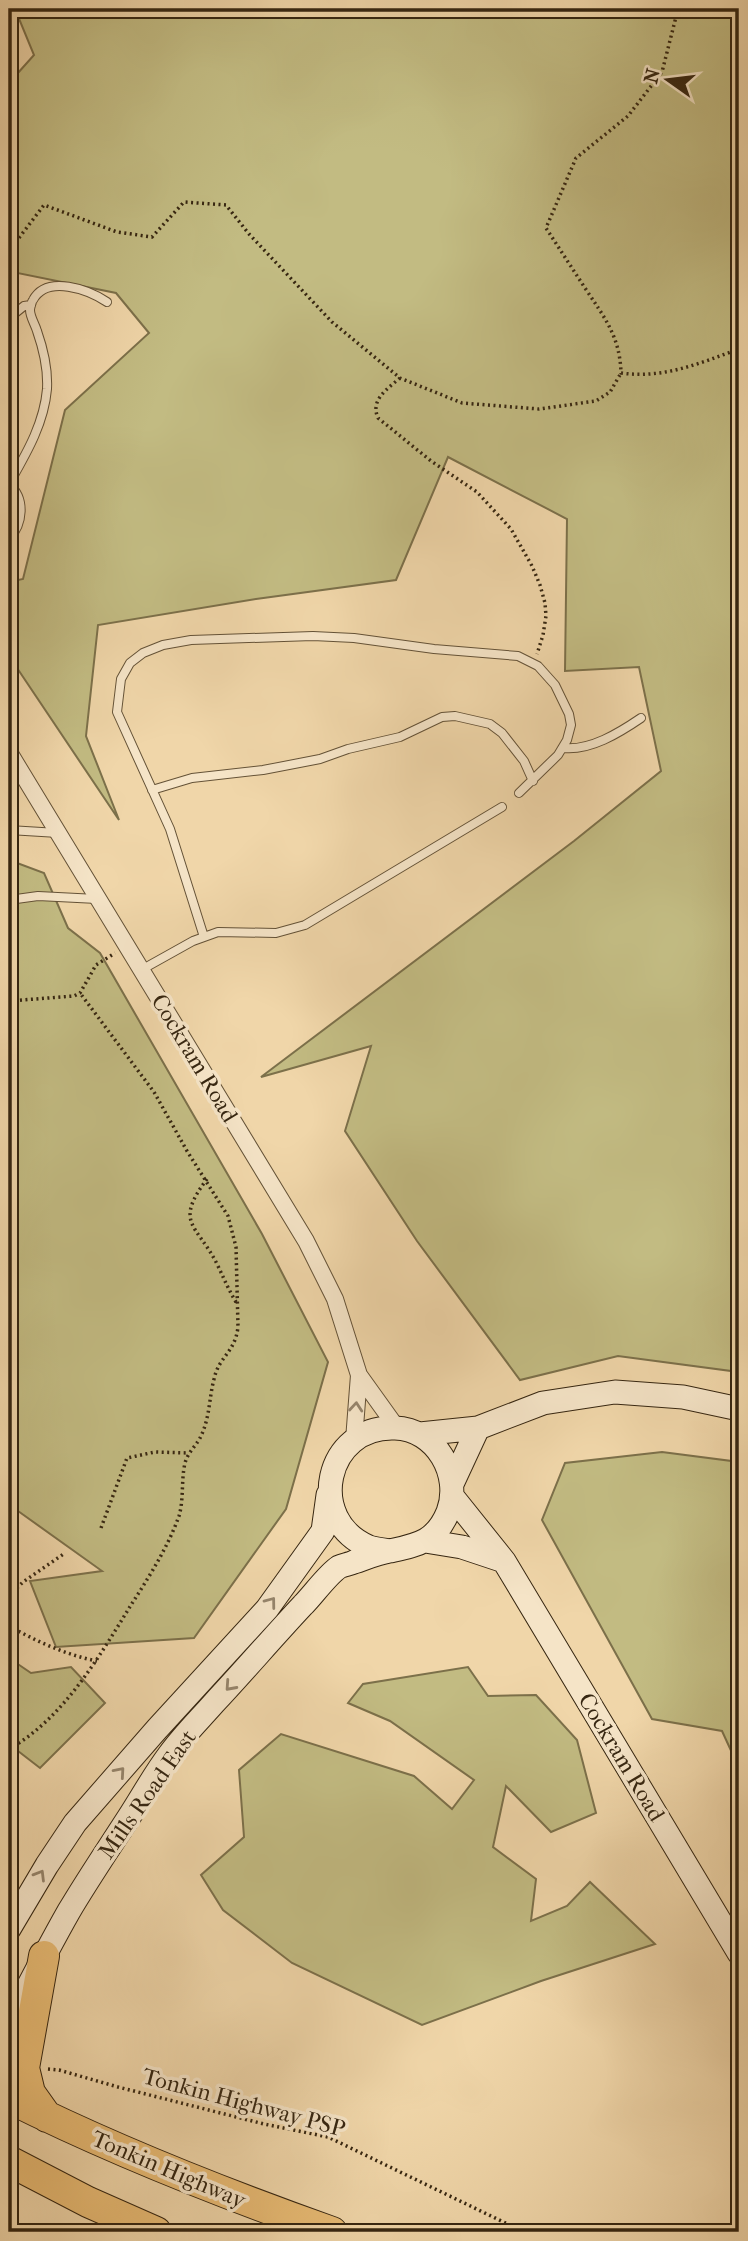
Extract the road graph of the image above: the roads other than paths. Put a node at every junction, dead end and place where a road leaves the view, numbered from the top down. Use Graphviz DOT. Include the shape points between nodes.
graph roads {
  1 [pos="107,302"];
  2 [pos="31,305"];
  3 [pos="9,318"];
  4 [pos="9,484"];
  5 [pos="9,539"];
  6 [pos="640,718"];
  7 [pos="563,748"];
  8 [pos="9,752"];
  9 [pos="533,781"];
  10 [pos="152,790"];
  11 [pos="519,793"];
  12 [pos="502,807"];
  13 [pos="9,830"];
  14 [pos="58,833"];
  15 [pos="97,899"];
  16 [pos="9,900"];
  17 [pos="204,937"];
  18 [pos="141,970"];
  19 [pos="359,1375"];
  20 [pos="739,1409"];
  21 [pos="397,1427"];
  22 [pos="478,1428"];
  23 [pos="420,1434"];
  24 [pos="354,1440"];
  25 [pos="330,1485"];
  26 [pos="452,1490"];
  27 [pos="425,1541"];
  28 [pos="390,1551"];
  29 [pos="504,1561"];
  30 [pos="9,1929"];
  31 [pos="739,1953"];
  32 [pos="44,1956"];
  33 [pos="9,2023"];
  34 [pos="9,2098"];
  35 [pos="47,2117"];
  36 [pos="9,2161"];
  37 [pos="9,2179"];
  38 [pos="88,2202"];
  39 [pos="156,2232"];
  40 [pos="332,2232"];
  1 -- 2 [label="lane" via="58,286 38,293"];
  2 -- 3 [label="lane"];
  2 -- 4 [label="lane" via="47,387 34,439"];
  4 -- 5 [label="lane" via="20,499 21,512 16,532"];
  6 -- 7 [label="lane" via="600,741"];
  7 -- 9 [label="lane"];
  7 -- 10 [label="lane" via="571,725 555,685 534,663 518,656 354,638 191,640 143,653 121,679 117,712"];
  8 -- 14 [label="street, Cockram Road"];
  9 -- 10 [label="lane" via="502,733 490,724 454,716 320,759 192,778"];
  9 -- 11 [label="lane"];
  10 -- 17 [label="lane" via="170,828"];
  12 -- 17 [label="lane" via="305,925 276,933 218,932"];
  13 -- 14 [label="lane"];
  14 -- 15 [label="street, Cockram Road"];
  15 -- 16 [label="lane" via="38,896"];
  15 -- 18 [label="street, Cockram Road"];
  17 -- 18 [label="lane"];
  18 -- 19 [label="street, Cockram Road" via="306,1241 335,1299"];
  19 -- 21 [label="street, Cockram Road"];
  24 -- 19 [label="street, Cockram Road, one-way"];
  20 -- 22 [label="main road" via="683,1397 615,1392 543,1403"];
  21 -- 23 [label="main road"];
  21 -- 24 [label="main road" via="367,1432"];
  22 -- 23 [label="main road"];
  22 -- 26 [label="main road"];
  23 -- 26 [label="main road" via="447,1464"];
  24 -- 25 [label="main road" via="341,1452"];
  25 -- 28 [label="main road" via="332,1505 353,1538"];
  30 -- 25 [label="main road, Mills Road East, one-way" via="75,1823 267,1609 323,1531"];
  26 -- 27 [label="main road" via="447,1513"];
  26 -- 29 [label="main road, Cockram Road"];
  27 -- 28 [label="main road"];
  27 -- 29 [label="main road"];
  28 -- 32 [label="main road, Mills Road East, one-way" via="339,1567 169,1754"];
  29 -- 31 [label="main road, Cockram Road"];
  32 -- 33 [label="main road, Mills Road East"];
  32 -- 35 [label="highway" via="24,2068 30,2093"];
  34 -- 35 [label="highway, Tonkin Highway"];
  35 -- 40 [label="highway, Tonkin Highway" via="225,2193"];
  36 -- 38 [label="highway"];
  37 -- 38 [label="highway"];
  38 -- 39 [label="highway"];
}
